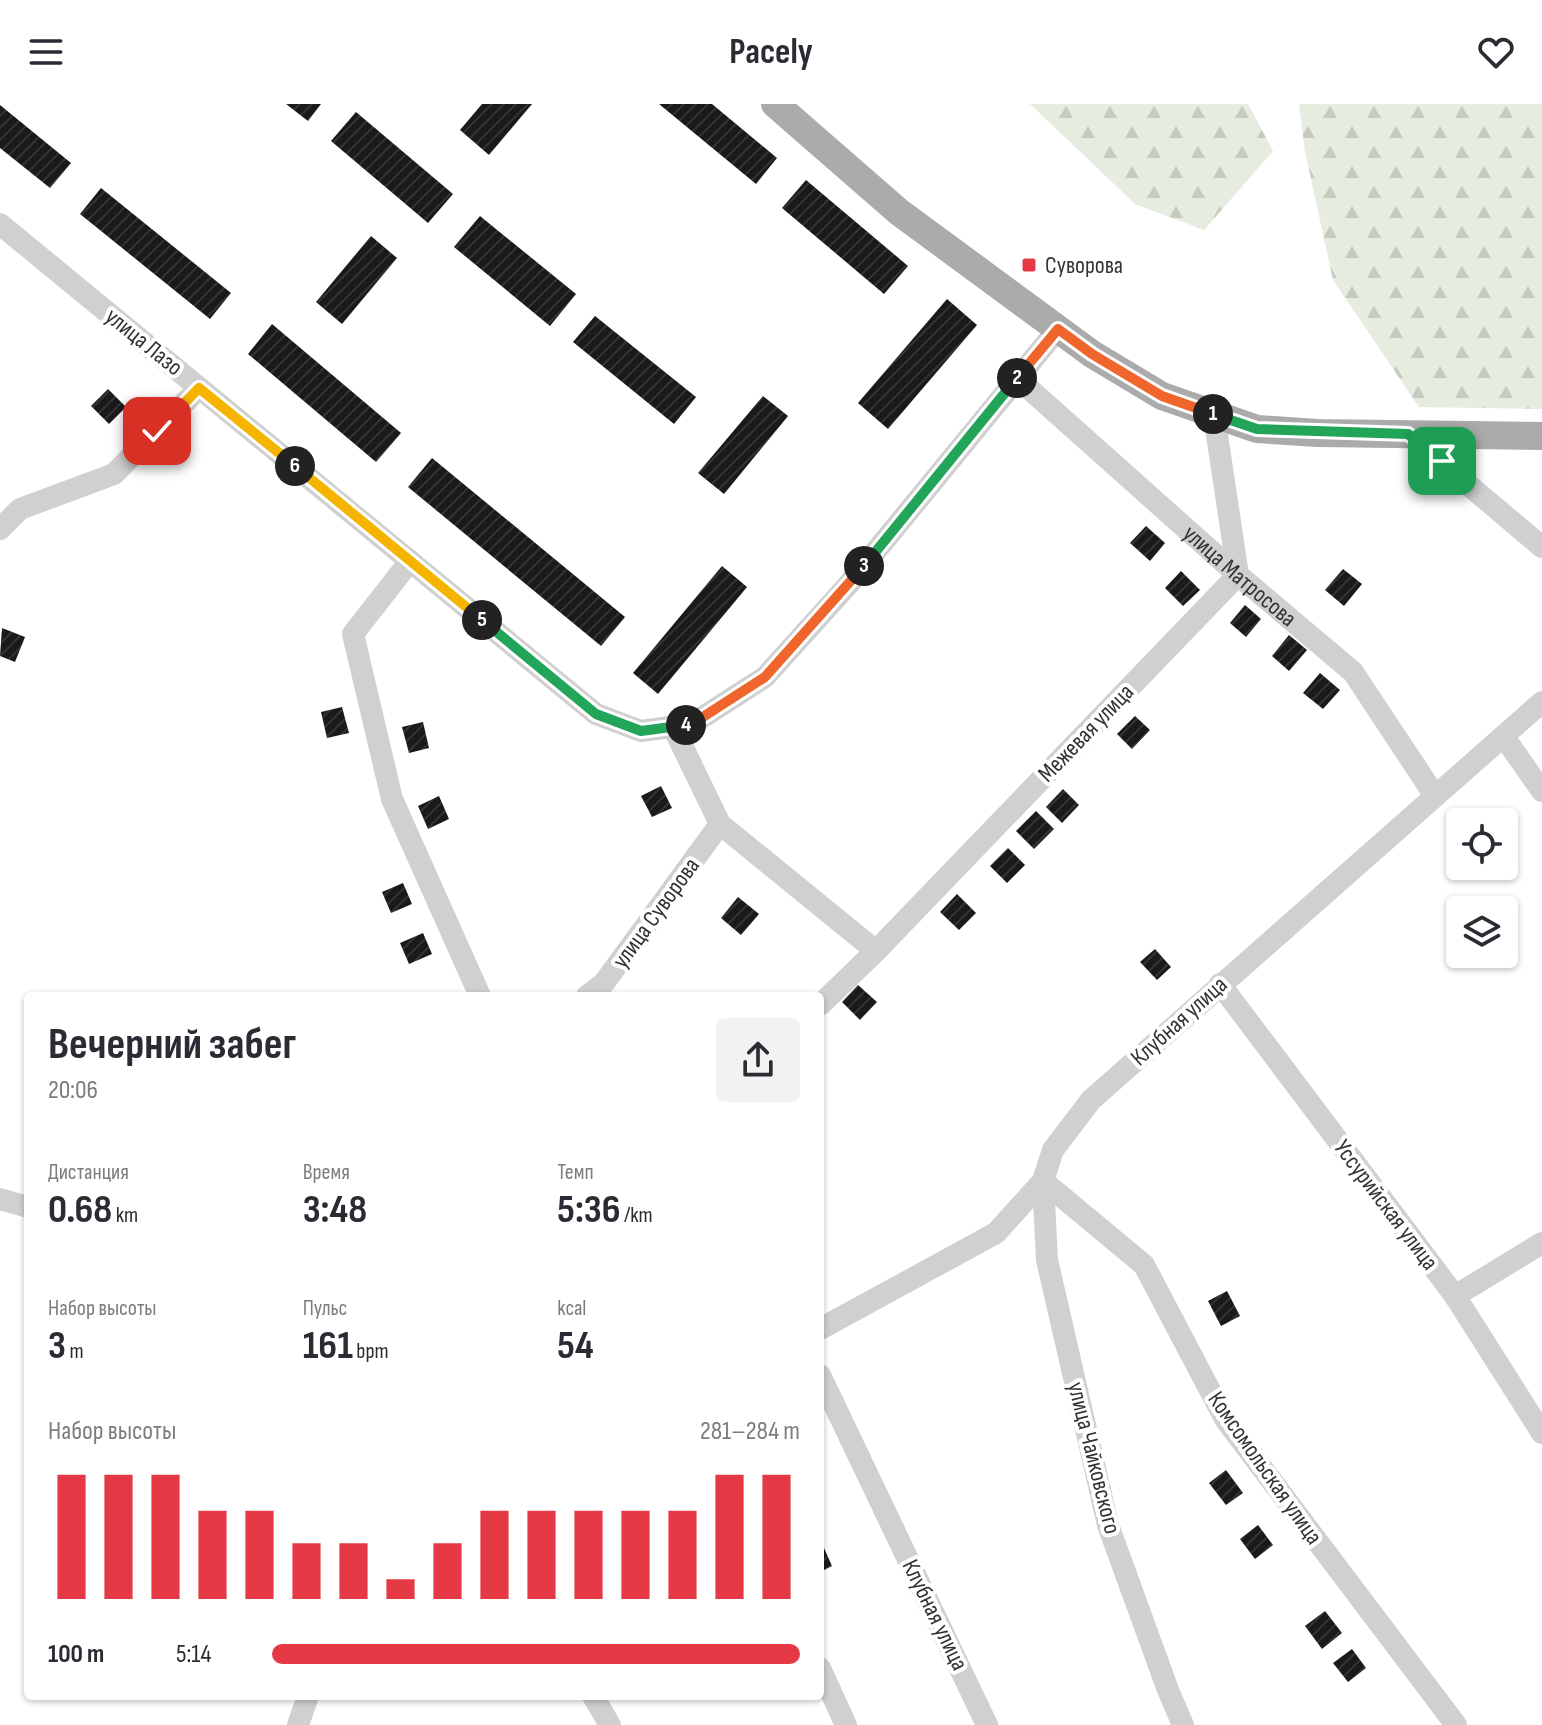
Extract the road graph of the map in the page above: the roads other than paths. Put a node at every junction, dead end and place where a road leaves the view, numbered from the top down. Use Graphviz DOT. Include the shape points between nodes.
graph roads {
  1 [pos="775,104"];
  2 [pos="0,224"];
  3 [pos="1058,329"];
  4 [pos="1017,378"];
  5 [pos="199,388"];
  6 [pos="1214,415"];
  7 [pos="1408,434"];
  8 [pos="1542,436"];
  9 [pos="0,529"];
  10 [pos="1542,547"];
  11 [pos="410,561"];
  12 [pos="1238,575"];
  13 [pos="1542,702"];
  14 [pos="673,727"];
  15 [pos="1504,737"];
  16 [pos="1542,791"];
  17 [pos="1435,796"];
  18 [pos="720,824"];
  19 [pos="876,951"];
  20 [pos="1220,984"];
  21 [pos="478,992"];
  22 [pos="592,992"];
  23 [pos="824,1001"];
  24 [pos="1043,1181"];
  25 [pos="0,1199"];
  26 [pos="24,1206"];
  27 [pos="1542,1243"];
  28 [pos="1455,1296"];
  29 [pos="824,1327"];
  30 [pos="824,1383"];
  31 [pos="1542,1433"];
  32 [pos="824,1677"];
  33 [pos="307,1700"];
  34 [pos="595,1700"];
  35 [pos="298,1725"];
  36 [pos="610,1725"];
  37 [pos="846,1725"];
  38 [pos="987,1725"];
  39 [pos="1183,1725"];
  40 [pos="1456,1725"];
  1 -- 3 [label="main road" via="899,212"];
  2 -- 5 [label="street, улица Лазо"];
  3 -- 4 [label="street"];
  3 -- 6 [label="main road" via="1162,396"];
  4 -- 12 [label="street, улица Матросова"];
  4 -- 14 [label="street" via="848,585 765,677 692,724"];
  5 -- 9 [label="street" via="114,474 20,509"];
  5 -- 11 [label="street, улица Лазо"];
  6 -- 7 [label="main road" via="1257,429"];
  6 -- 12 [label="street"];
  7 -- 8 [label="main road"];
  7 -- 10 [label="street"];
  11 -- 14 [label="street, улица Лазо" via="596,714 641,731"];
  11 -- 21 [label="street" via="353,634 392,799"];
  12 -- 17 [label="street, улица Матросова" via="1353,672"];
  12 -- 19 [label="street, Межевая улица"];
  13 -- 15 [label="street, Клубная улица"];
  14 -- 18 [label="street"];
  15 -- 16 [label="street"];
  15 -- 17 [label="street, Клубная улица"];
  17 -- 20 [label="street, Клубная улица"];
  18 -- 19 [label="street"];
  18 -- 22 [label="street, улица Суворова"];
  19 -- 23 [label="street, Межевая улица"];
  20 -- 24 [label="street, Клубная улица" via="1091,1100 1053,1150"];
  20 -- 28 [label="street, Уссурийская улица"];
  24 -- 29 [label="street, Клубная улица" via="996,1233"];
  24 -- 39 [label="street, улица Чайковского" via="1047,1260 1108,1525"];
  24 -- 40 [label="street, Комсомольская улица" via="1144,1265 1225,1419"];
  25 -- 26 [label="street"];
  27 -- 28 [label="street"];
  28 -- 31 [label="street, Уссурийская улица"];
  30 -- 38 [label="street, Клубная улица"];
  32 -- 37 [label="street"];
  33 -- 35 [label="street"];
  34 -- 36 [label="street"];
}
